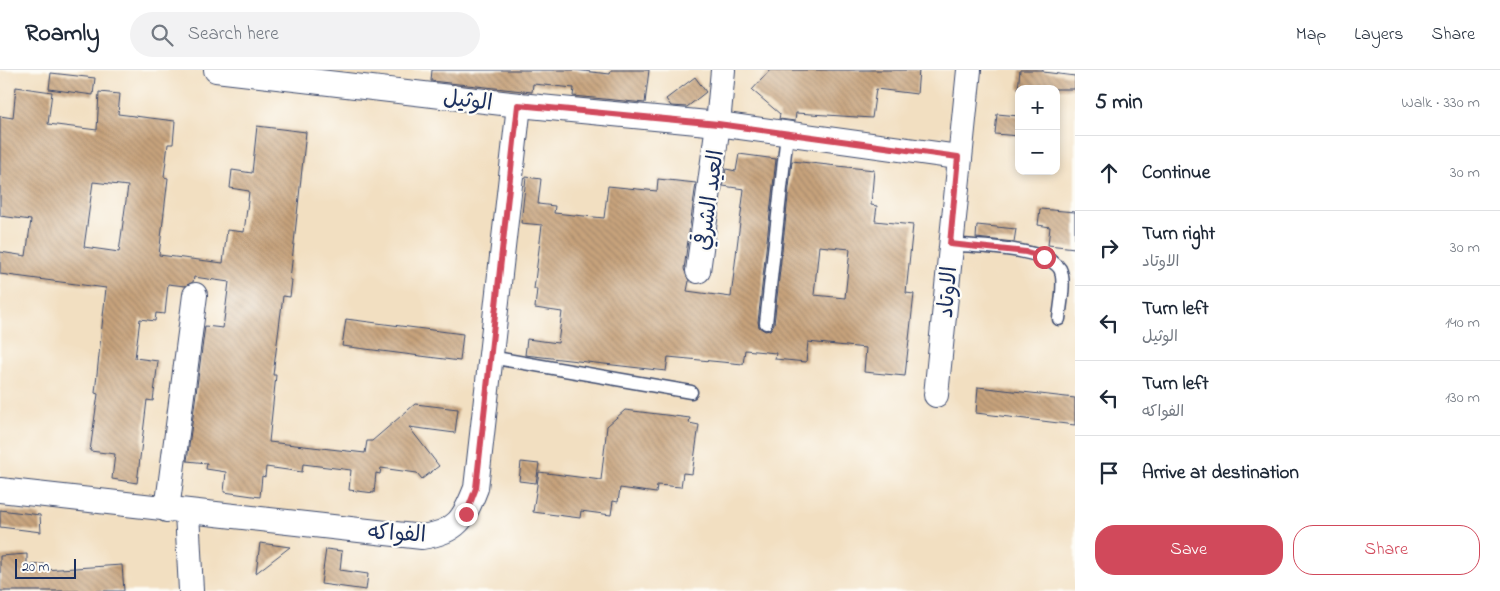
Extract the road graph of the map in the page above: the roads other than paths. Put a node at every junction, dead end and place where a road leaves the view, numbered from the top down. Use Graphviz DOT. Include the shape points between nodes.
graph roads {
  1 [pos="216,70"];
  2 [pos="723,70"];
  3 [pos="968,70"];
  4 [pos="518,105"];
  5 [pos="718,124"];
  6 [pos="787,134"];
  7 [pos="958,157"];
  8 [pos="950,244"];
  9 [pos="698,271"];
  10 [pos="196,295"];
  11 [pos="1059,319"];
  12 [pos="766,322"];
  13 [pos="490,357"];
  14 [pos="690,392"];
  15 [pos="936,395"];
  16 [pos="0,490"];
  17 [pos="177,511"];
  18 [pos="191,591"];
  1 -- 4 [label="street, الوثيل"];
  2 -- 5 [label="street, العيد الشرقي"];
  3 -- 7 [label="street, الاوتاد"];
  4 -- 5 [label="street, الوثيل"];
  4 -- 13 [label="street, الفواكه"];
  5 -- 6 [label="street, الوثيل"];
  5 -- 9 [label="street, العيد الشرقي"];
  6 -- 7 [label="street, الوثيل"];
  6 -- 12 [label="lane"];
  7 -- 8 [label="street, الاوتاد"];
  8 -- 11 [label="lane" via="1026,252 1052,261 1062,278"];
  8 -- 15 [label="street, الاوتاد"];
  10 -- 17 [label="street"];
  13 -- 14 [label="lane"];
  13 -- 17 [label="street, الفواكه" via="476,488 466,514 454,526 436,535 422,537"];
  16 -- 17 [label="street, الفواكه"];
  17 -- 18 [label="street"];
}
